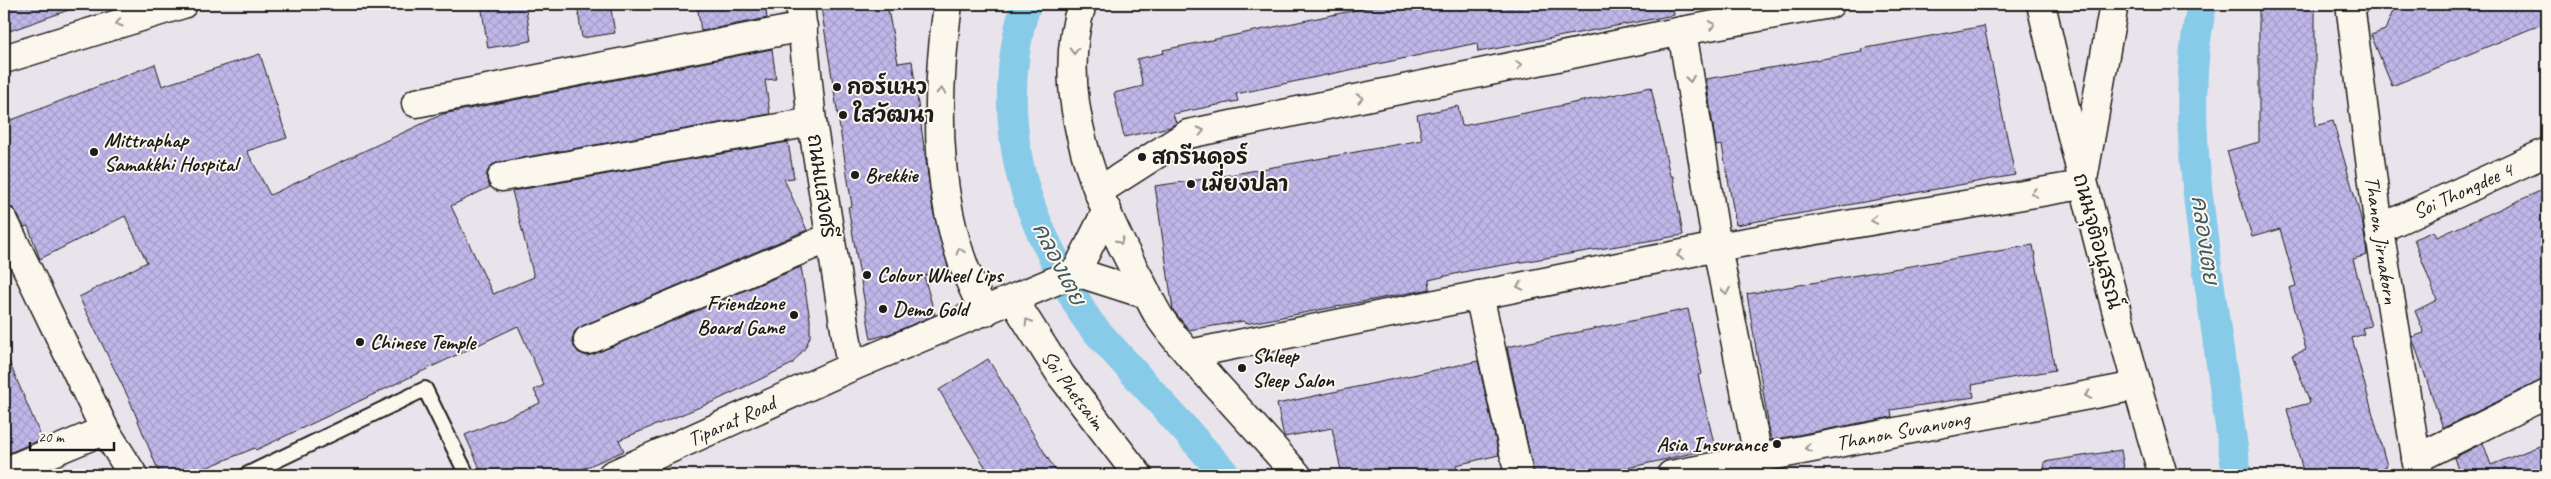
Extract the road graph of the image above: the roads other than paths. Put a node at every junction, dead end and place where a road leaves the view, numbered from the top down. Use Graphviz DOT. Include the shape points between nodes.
graph roads {
  1 [pos="183,4"];
  2 [pos="948,4"];
  3 [pos="1082,4"];
  4 [pos="1830,4"];
  5 [pos="2041,4"];
  6 [pos="2114,4"];
  7 [pos="2350,4"];
  8 [pos="802,15"];
  9 [pos="1682,31"];
  10 [pos="4,59"];
  11 [pos="416,103"];
  12 [pos="812,122"];
  13 [pos="2547,152"];
  14 [pos="502,177"];
  15 [pos="2082,185"];
  16 [pos="1103,201"];
  17 [pos="4,222"];
  18 [pos="2379,229"];
  19 [pos="829,238"];
  20 [pos="1717,247"];
  21 [pos="1076,272"];
  22 [pos="1479,294"];
  23 [pos="1148,295"];
  24 [pos="1020,296"];
  25 [pos="985,312"];
  26 [pos="588,340"];
  27 [pos="1189,354"];
  28 [pos="851,367"];
  29 [pos="2136,386"];
  30 [pos="2547,394"];
  31 [pos="105,430"];
  32 [pos="1758,457"];
  33 [pos="2418,467"];
  34 [pos="4,472"];
  35 [pos="133,475"];
  36 [pos="246,475"];
  37 [pos="467,475"];
  38 [pos="612,475"];
  39 [pos="1138,475"];
  40 [pos="1297,475"];
  41 [pos="1519,475"];
  42 [pos="1671,475"];
  43 [pos="2163,475"];
  1 -- 10 [label="street, one-way"];
  25 -- 2 [label="street, one-way" via="966,273 943,171 940,91"];
  3 -- 16 [label="street, one-way" via="1074,37 1075,92 1088,164"];
  9 -- 4 [label="street, one-way"];
  5 -- 15 [label="street, ถนนจุติอนุสรณ์"];
  6 -- 15 [label="street"];
  7 -- 18 [label="street, Thanon Jirnakorn"];
  8 -- 11 [label="street"];
  8 -- 12 [label="street, ถนนเเสงศรี"];
  16 -- 9 [label="street, one-way" via="1188,134"];
  9 -- 20 [label="street, one-way"];
  12 -- 14 [label="street"];
  12 -- 19 [label="street, ถนนเเสงศรี"];
  13 -- 18 [label="street, Soi Thongdee 4"];
  15 -- 20 [label="street, one-way"];
  15 -- 29 [label="street, ถนนจุติอนุสรณ์"];
  16 -- 21 [label="street"];
  16 -- 23 [label="street, one-way" via="1124,251"];
  17 -- 31 [label="street"];
  18 -- 33 [label="street, Thanon Jirnakorn"];
  19 -- 26 [label="street"];
  19 -- 28 [label="street, ถนนเเสงศรี"];
  20 -- 22 [label="street, one-way"];
  20 -- 32 [label="street, one-way"];
  21 -- 23 [label="street"];
  21 -- 24 [label="street, Tiparat Road"];
  22 -- 27 [label="street"];
  22 -- 41 [label="street"];
  23 -- 27 [label="street" via="1160,318"];
  24 -- 25 [label="street, Tiparat Road"];
  39 -- 24 [label="street, Soi Phetsaim, one-way" via="1061,375"];
  25 -- 28 [label="street, Tiparat Road"];
  27 -- 40 [label="street"];
  28 -- 38 [label="street, Tiparat Road"];
  29 -- 32 [label="street, Thanon Suvanvong, one-way"];
  29 -- 43 [label="street, ถนนจุติอนุสรณ์"];
  30 -- 33 [label="street"];
  31 -- 34 [label="street"];
  31 -- 35 [label="street"];
  32 -- 42 [label="street, Thanon Suvanvong"];
  36 -- 37 [label="lane" via="425,389"];
}
